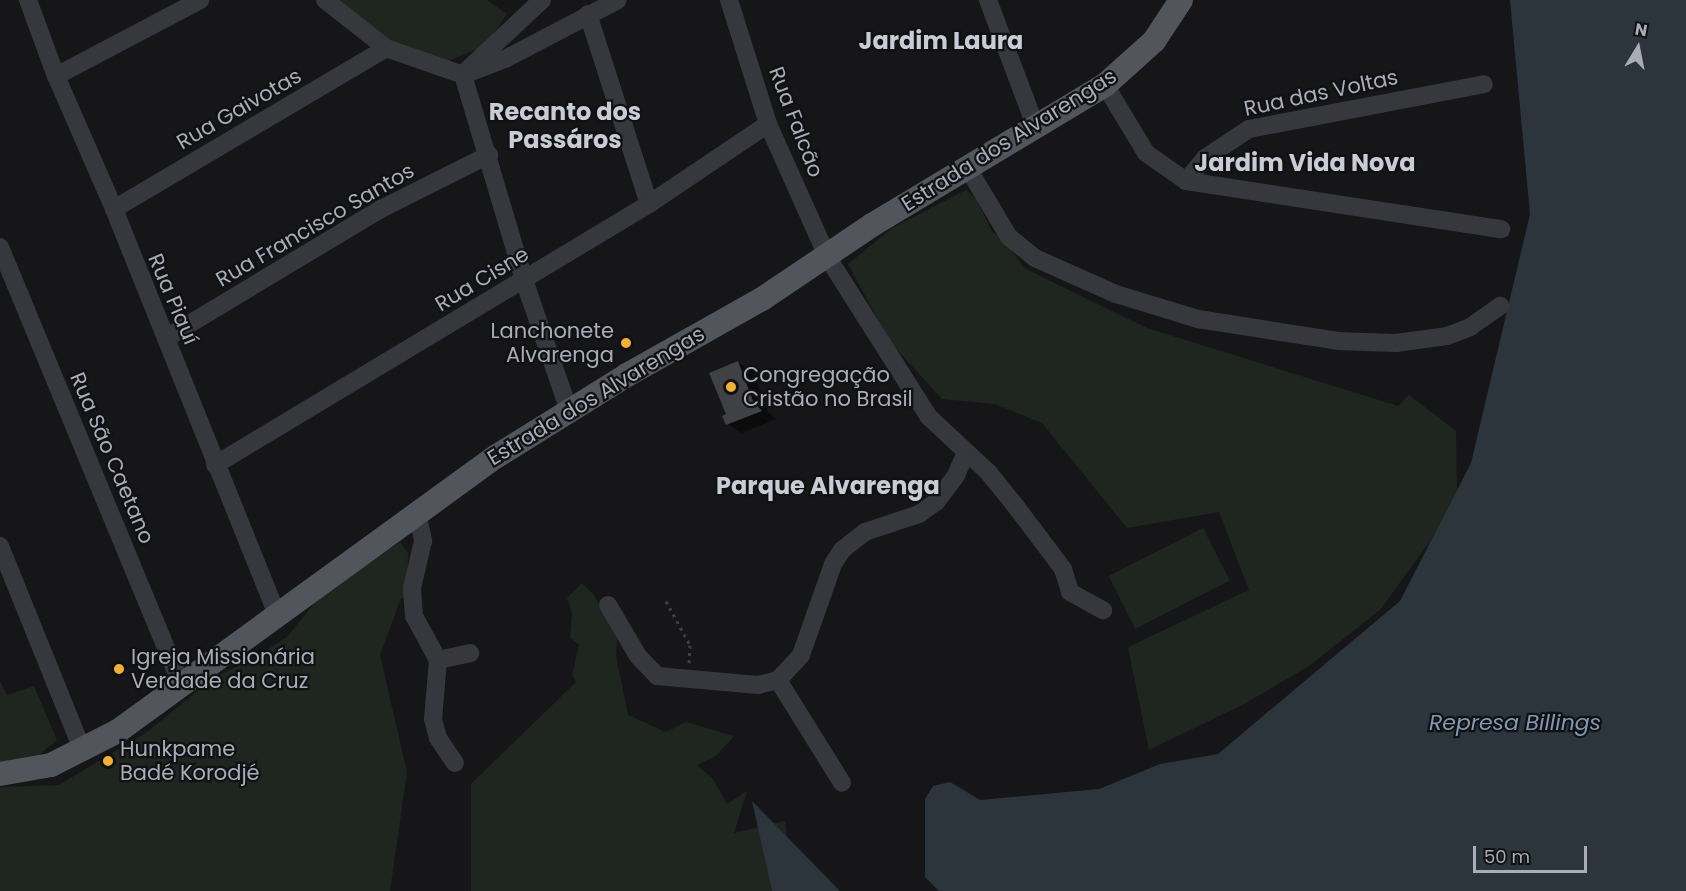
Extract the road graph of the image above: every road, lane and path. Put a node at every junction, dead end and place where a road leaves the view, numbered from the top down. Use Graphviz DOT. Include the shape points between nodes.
graph roads {
  1 [pos="28,0"];
  2 [pos="200,0"];
  3 [pos="325,0"];
  4 [pos="542,0"];
  5 [pos="618,0"];
  6 [pos="729,0"];
  7 [pos="988,0"];
  8 [pos="1181,0"];
  9 [pos="588,14"];
  10 [pos="386,48"];
  11 [pos="463,75"];
  12 [pos="56,76"];
  13 [pos="1484,84"];
  14 [pos="1105,85"];
  15 [pos="768,124"];
  16 [pos="1036,128"];
  17 [pos="489,155"];
  18 [pos="969,170"];
  19 [pos="1185,181"];
  20 [pos="649,204"];
  21 [pos="114,209"];
  22 [pos="1501,229"];
  23 [pos="0,247"];
  24 [pos="828,258"];
  25 [pos="524,280"];
  26 [pos="1500,306"];
  27 [pos="166,338"];
  28 [pos="569,411"];
  29 [pos="966,453"];
  30 [pos="215,465"];
  31 [pos="417,512"];
  32 [pos="0,546"];
  33 [pos="666,601"];
  34 [pos="608,605"];
  35 [pos="1103,610"];
  36 [pos="277,615"];
  37 [pos="470,653"];
  38 [pos="438,660"];
  39 [pos="686,677"];
  40 [pos="778,681"];
  41 [pos="182,686"];
  42 [pos="83,751"];
  43 [pos="455,763"];
  44 [pos="0,774"];
  45 [pos="842,783"];
  1 -- 12 [label="street, Rua Piauí"];
  2 -- 12 [label="street"];
  3 -- 10 [label="street"];
  4 -- 11 [label="street"];
  5 -- 9 [label="street"];
  6 -- 15 [label="street, Rua Falcão"];
  7 -- 16 [label="street"];
  8 -- 14 [label="main road, Estrada dos Alvarengas" via="1154,41"];
  9 -- 11 [label="street" via="505,58"];
  9 -- 20 [label="street"];
  10 -- 11 [label="street"];
  10 -- 21 [label="street, Rua Gaivotas"];
  11 -- 17 [label="street"];
  12 -- 21 [label="street, Rua Piauí"];
  13 -- 19 [label="street, Rua das Voltas" via="1249,129 1213,152"];
  14 -- 16 [label="main road, Estrada dos Alvarengas"];
  14 -- 19 [label="street" via="1146,153"];
  15 -- 20 [label="street, Rua Cisne"];
  15 -- 24 [label="street, Rua Falcão"];
  16 -- 18 [label="main road, Estrada dos Alvarengas"];
  17 -- 25 [label="street"];
  17 -- 27 [label="street, Rua Francisco Santos" via="381,209"];
  18 -- 24 [label="main road, Estrada dos Alvarengas" via="872,225"];
  18 -- 26 [label="street" via="1009,237 1035,258 1116,294 1198,319 1338,341 1396,343 1447,336 1470,327"];
  19 -- 22 [label="street"];
  20 -- 25 [label="street, Rua Cisne"];
  21 -- 27 [label="street, Rua Piauí"];
  23 -- 41 [label="street, Rua São Caetano"];
  24 -- 28 [label="main road, Estrada dos Alvarengas"];
  24 -- 29 [label="street, Rua Falcão" via="929,417"];
  25 -- 28 [label="street"];
  25 -- 30 [label="street, Rua Cisne"];
  27 -- 30 [label="street, Rua Piauí"];
  28 -- 31 [label="main road, Estrada dos Alvarengas"];
  29 -- 35 [label="street, Rua Falcão" via="988,472 1063,570 1070,592"];
  29 -- 40 [label="street" via="957,475 936,502 919,514 865,532 842,550 832,564 801,655"];
  30 -- 36 [label="street, Rua Piauí"];
  31 -- 36 [label="main road, Estrada dos Alvarengas"];
  31 -- 38 [label="street" via="423,542 411,607"];
  32 -- 42 [label="street"];
  33 -- 39 [label="path" via="690,645"];
  34 -- 39 [label="street" via="653,674"];
  36 -- 41 [label="main road, Estrada dos Alvarengas"];
  37 -- 38 [label="street"];
  38 -- 43 [label="street" via="433,719 438,738"];
  39 -- 40 [label="street" via="758,685"];
  40 -- 45 [label="street"];
  41 -- 42 [label="main road, Estrada dos Alvarengas"];
  42 -- 44 [label="main road, Estrada dos Alvarengas" via="51,765"];
}
